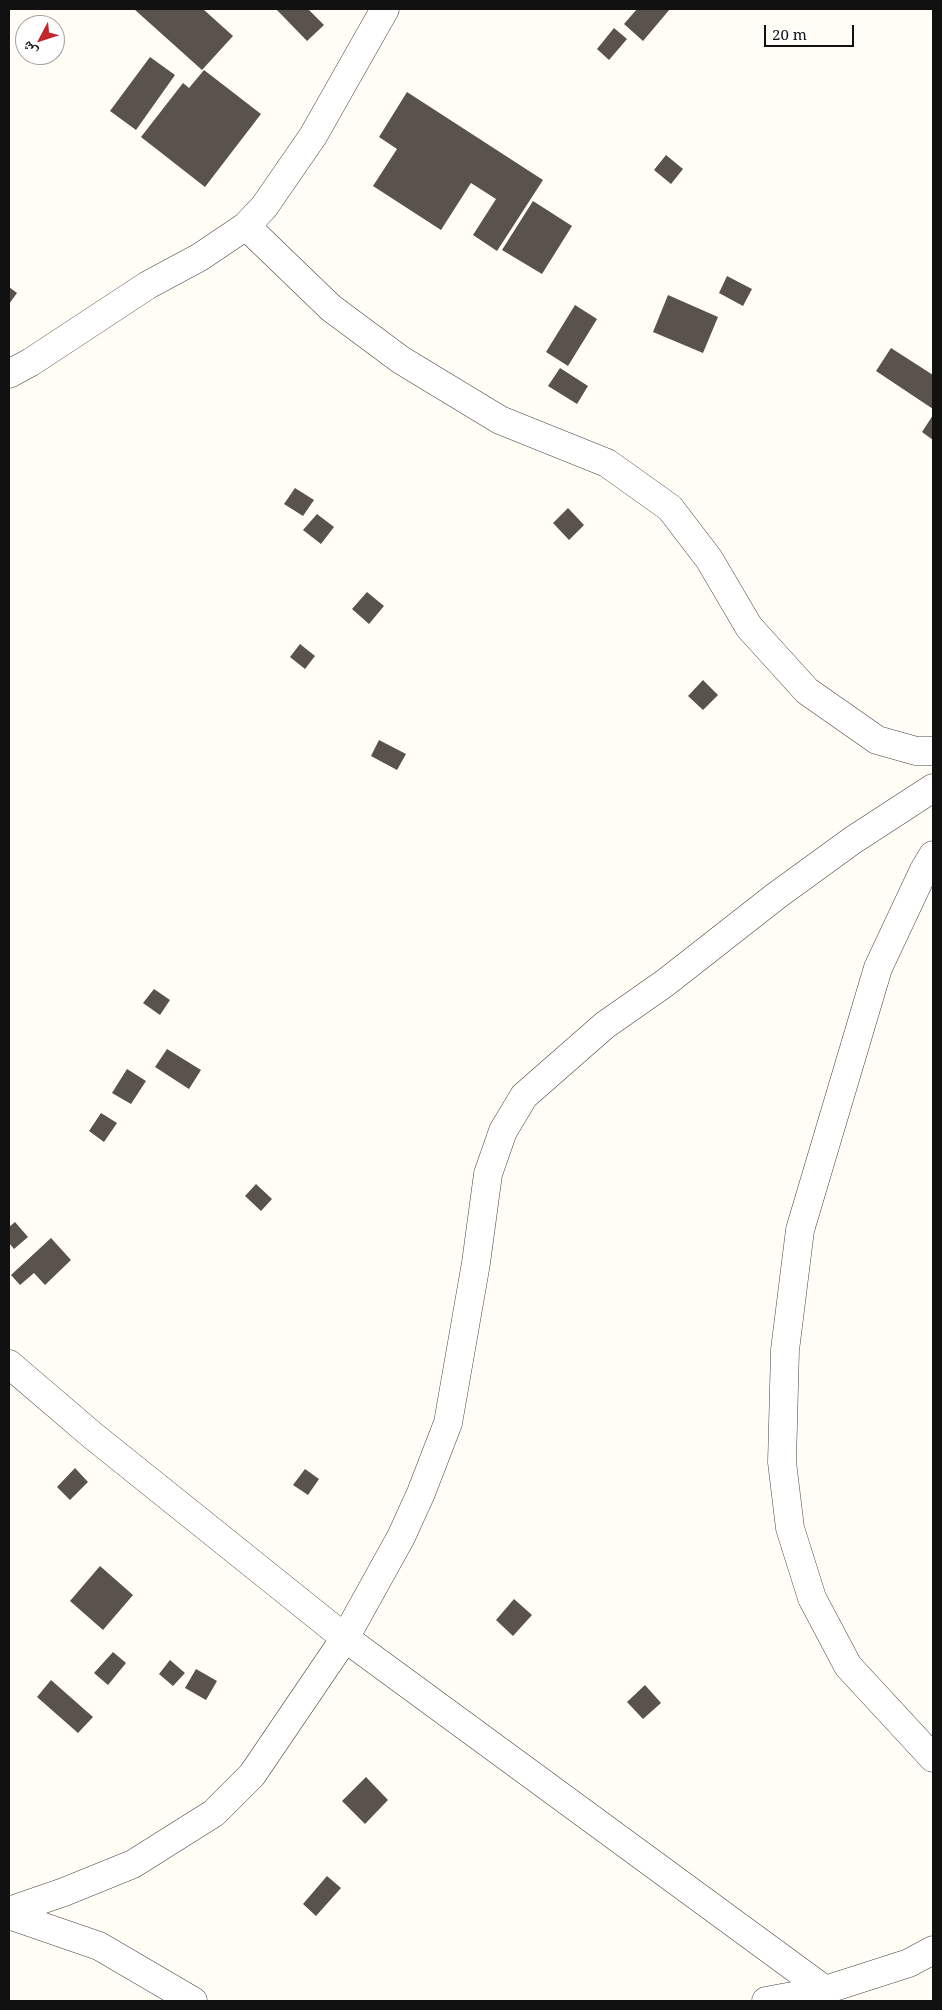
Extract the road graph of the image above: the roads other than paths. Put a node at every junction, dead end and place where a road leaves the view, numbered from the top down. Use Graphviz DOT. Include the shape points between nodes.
graph roads {
  1 [pos="385,9"];
  2 [pos="246,226"];
  3 [pos="9,374"];
  4 [pos="933,751"];
  5 [pos="933,788"];
  6 [pos="933,855"];
  7 [pos="9,1364"];
  8 [pos="345,1638"];
  9 [pos="933,1758"];
  10 [pos="9,1911"];
  11 [pos="9,1916"];
  12 [pos="933,1950"];
  13 [pos="824,1990"];
  14 [pos="193,2001"];
  15 [pos="766,2001"];
  1 -- 2 [label="street" via="313,136 264,207"];
  2 -- 3 [label="street"];
  2 -- 4 [label="street" via="331,308 401,360 500,420 607,463 670,508 709,559 749,627 807,690 877,740 916,751"];
  5 -- 8 [label="street" via="776,896 665,983 605,1025 524,1096 503,1131 488,1174 448,1423 401,1537"];
  6 -- 9 [label="street" via="878,968 800,1230 785,1350 782,1462 790,1528 812,1598 848,1666"];
  7 -- 8 [label="street" via="92,1435"];
  8 -- 10 [label="street" via="252,1775 214,1814 133,1864"];
  8 -- 13 [label="street"];
  11 -- 14 [label="street" via="99,1946"];
  12 -- 13 [label="street" via="909,1963"];
  13 -- 15 [label="street"];
}
